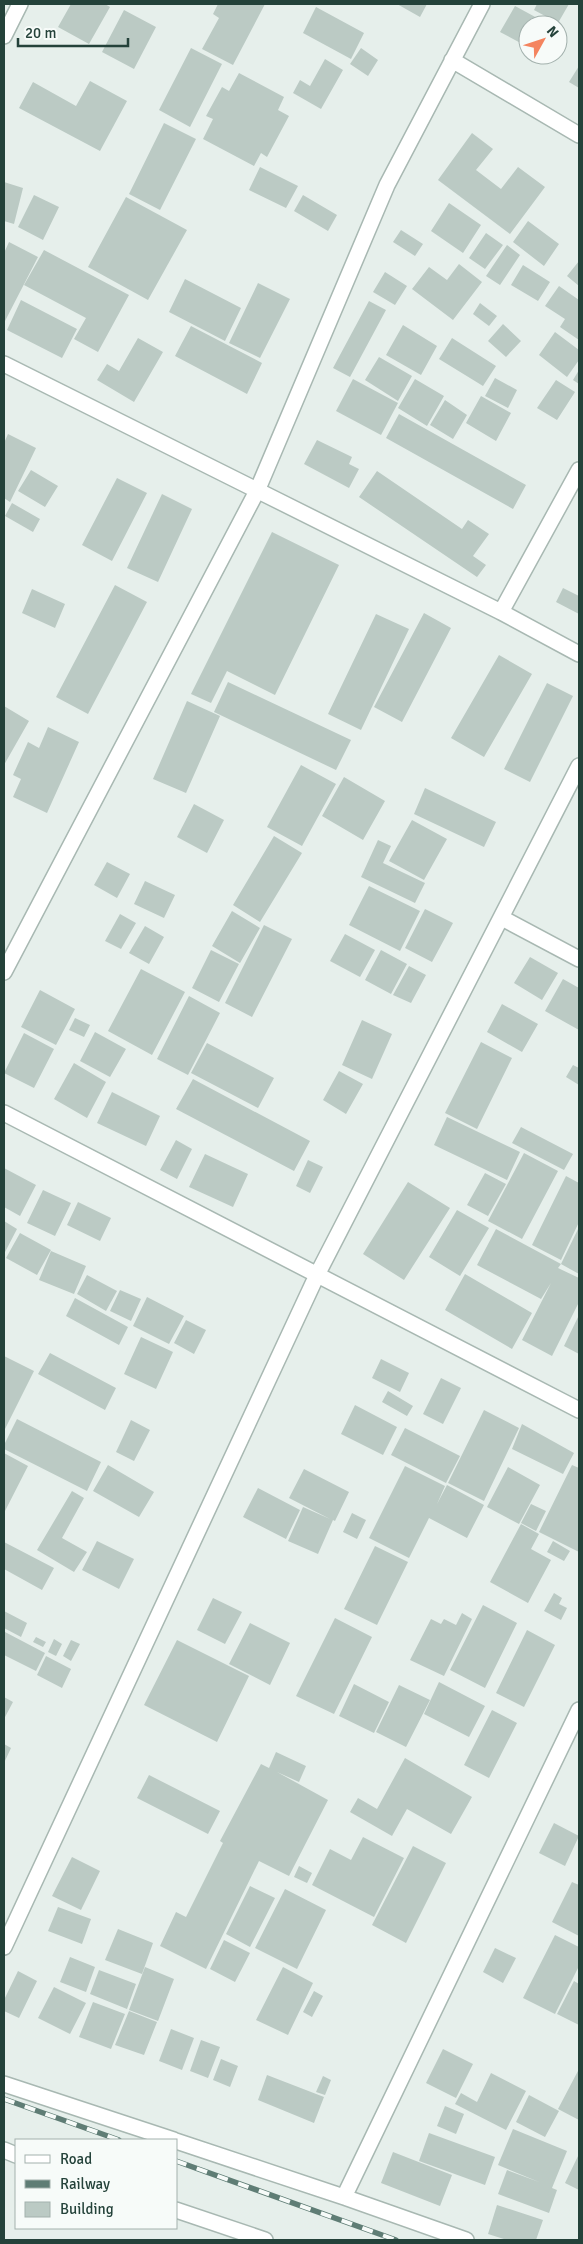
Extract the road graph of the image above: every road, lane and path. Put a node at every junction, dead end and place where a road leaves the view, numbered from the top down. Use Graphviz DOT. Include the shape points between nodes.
graph roads {
  1 [pos="20,4"];
  2 [pos="482,4"];
  3 [pos="4,36"];
  4 [pos="452,60"];
  5 [pos="579,135"];
  6 [pos="4,364"];
  7 [pos="579,470"];
  8 [pos="257,491"];
  9 [pos="501,612"];
  10 [pos="579,654"];
  11 [pos="579,766"];
  12 [pos="502,918"];
  13 [pos="579,959"];
  14 [pos="4,972"];
  15 [pos="4,1113"];
  16 [pos="317,1275"];
  17 [pos="579,1410"];
  18 [pos="579,1710"];
  19 [pos="4,1947"];
  20 [pos="4,2084"];
  21 [pos="169,2139"];
  22 [pos="178,2142"];
  23 [pos="344,2197"];
  24 [pos="178,2211"];
  25 [pos="265,2240"];
  26 [pos="466,2240"];
  1 -- 3 [label="street"];
  2 -- 4 [label="street"];
  4 -- 5 [label="street"];
  4 -- 8 [label="street" via="387,185"];
  6 -- 8 [label="street"];
  7 -- 9 [label="street"];
  8 -- 9 [label="street"];
  8 -- 14 [label="street"];
  9 -- 10 [label="street"];
  11 -- 12 [label="street"];
  12 -- 13 [label="street"];
  12 -- 16 [label="street"];
  15 -- 16 [label="street"];
  16 -- 17 [label="street"];
  16 -- 19 [label="street"];
  18 -- 23 [label="street"];
  20 -- 21 [label="street"];
  22 -- 23 [label="street"];
  23 -- 26 [label="street"];
  24 -- 25 [label="street"];
}
